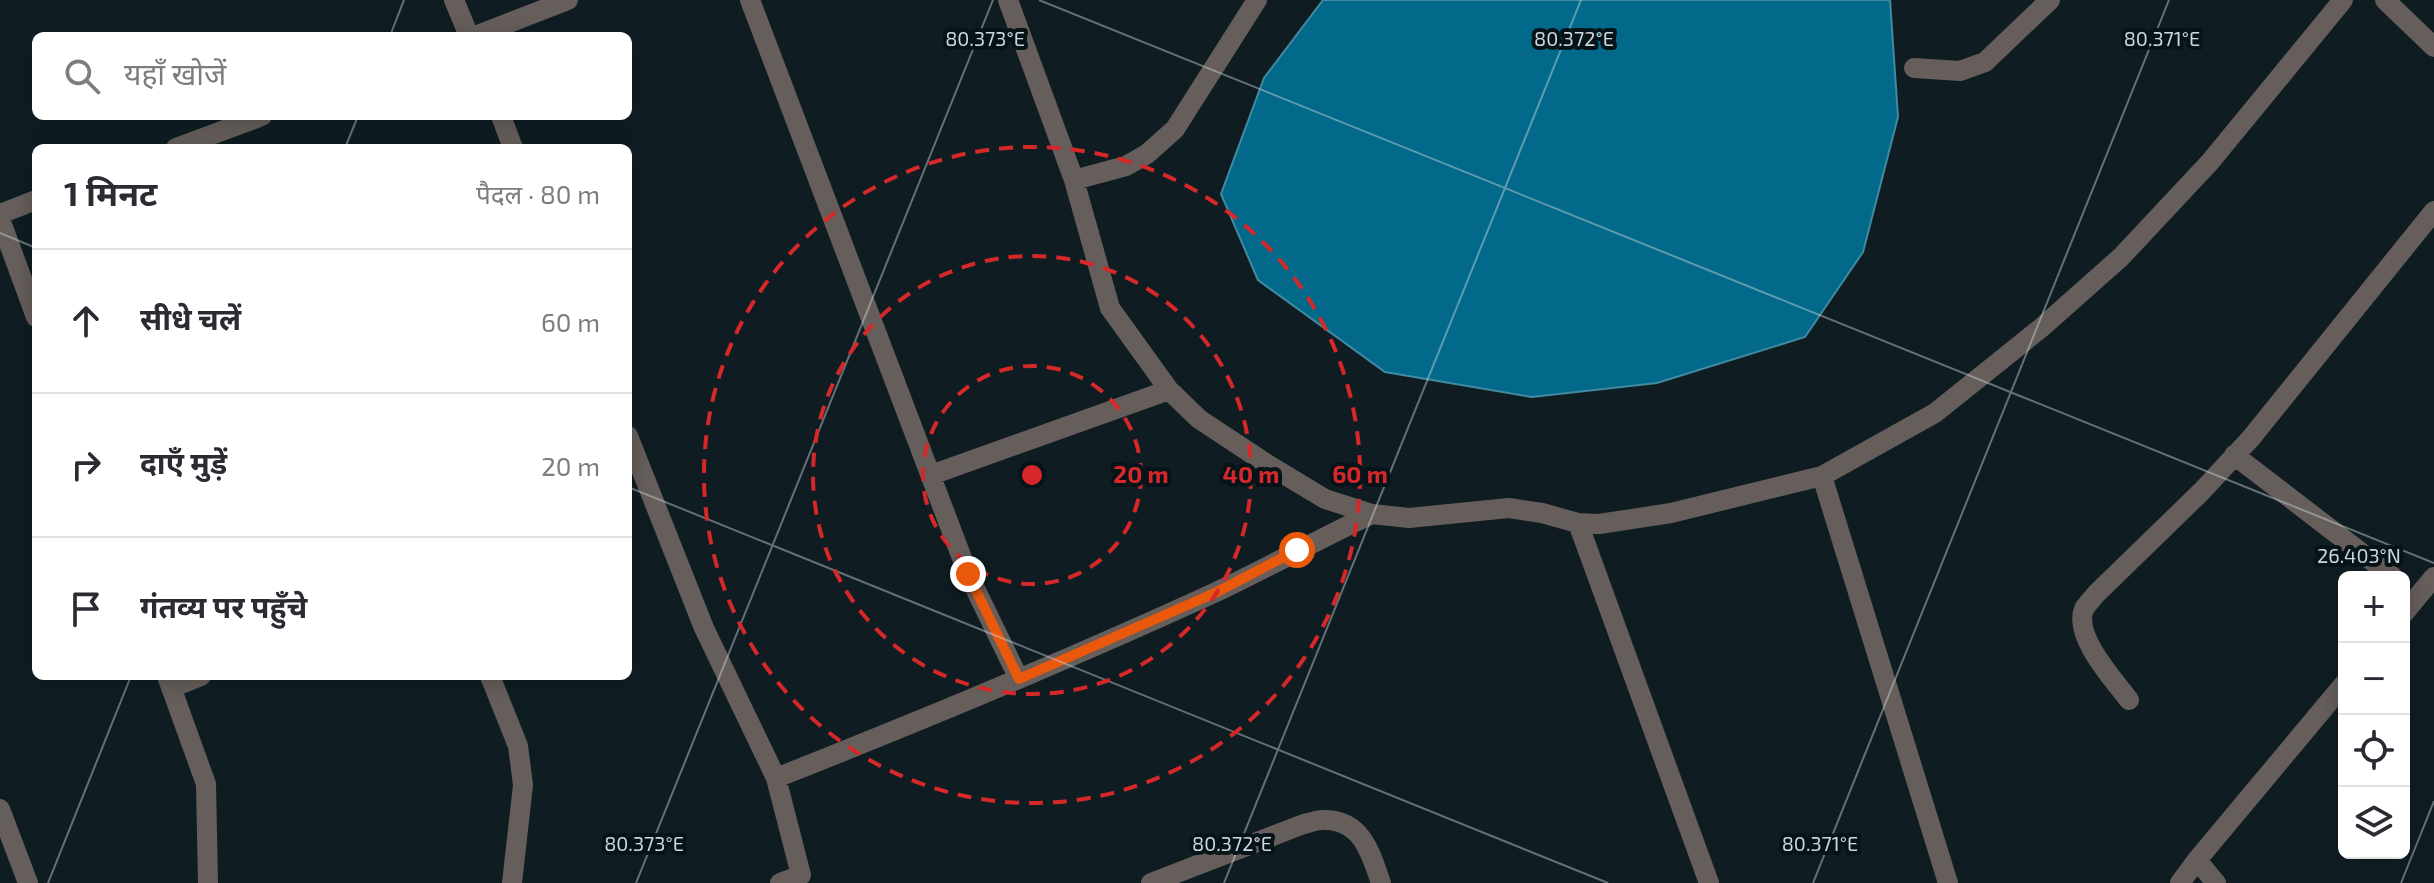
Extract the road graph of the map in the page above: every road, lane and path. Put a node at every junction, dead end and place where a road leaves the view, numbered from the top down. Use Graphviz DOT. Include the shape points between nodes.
graph roads {
  1 [pos="454,0"];
  2 [pos="568,0"];
  3 [pos="750,0"];
  4 [pos="1008,0"];
  5 [pos="1257,0"];
  6 [pos="2050,0"];
  7 [pos="2343,0"];
  8 [pos="2385,0"];
  9 [pos="467,32"];
  10 [pos="485,32"];
  11 [pos="2434,47"];
  12 [pos="1914,68"];
  13 [pos="251,120"];
  14 [pos="502,120"];
  15 [pos="187,144"];
  16 [pos="512,144"];
  17 [pos="1074,180"];
  18 [pos="32,202"];
  19 [pos="2434,211"];
  20 [pos="0,216"];
  21 [pos="32,306"];
  22 [pos="1169,390"];
  23 [pos="632,446"];
  24 [pos="2234,455"];
  25 [pos="931,475"];
  26 [pos="1822,476"];
  27 [pos="1372,514"];
  28 [pos="1578,523"];
  29 [pos="2385,571"];
  30 [pos="2434,577"];
  31 [pos="2411,591"];
  32 [pos="1019,679"];
  33 [pos="492,680"];
  34 [pos="169,682"];
  35 [pos="2338,691"];
  36 [pos="2129,700"];
  37 [pos="776,778"];
  38 [pos="0,809"];
  39 [pos="2197,860"];
  40 [pos="28,883"];
  41 [pos="208,883"];
  42 [pos="512,883"];
  43 [pos="780,883"];
  44 [pos="1151,883"];
  45 [pos="1381,883"];
  46 [pos="1709,883"];
  47 [pos="1948,883"];
  48 [pos="2180,883"];
  49 [pos="2216,883"];
  1 -- 9 [label="street"];
  2 -- 10 [label="street"];
  3 -- 25 [label="street"];
  4 -- 17 [label="street"];
  5 -- 17 [label="street" via="1175,129 1126,166"];
  6 -- 12 [label="street" via="1985,62 1960,71"];
  7 -- 26 [label="street" via="2210,162 2121,257 1935,413"];
  8 -- 11 [label="street"];
  13 -- 15 [label="street"];
  14 -- 16 [label="street"];
  17 -- 22 [label="street" via="1110,308"];
  18 -- 20 [label="street"];
  19 -- 24 [label="street"];
  20 -- 21 [label="street"];
  22 -- 25 [label="street"];
  22 -- 27 [label="street" via="1199,419 1267,464 1325,499"];
  23 -- 37 [label="street" via="704,628"];
  24 -- 29 [label="street"];
  24 -- 36 [label="street" via="2084,610 2087,642"];
  25 -- 32 [label="street" via="968,574"];
  26 -- 28 [label="street" via="1671,513"];
  26 -- 47 [label="street"];
  27 -- 28 [label="street" via="1409,518 1509,508"];
  27 -- 32 [label="street" via="1217,592"];
  28 -- 46 [label="street"];
  30 -- 31 [label="street"];
  32 -- 37 [label="street"];
  33 -- 42 [label="street" via="518,746 523,785"];
  34 -- 41 [label="street" via="206,784"];
  35 -- 39 [label="street"];
  37 -- 43 [label="street" via="801,875"];
  38 -- 40 [label="street"];
  39 -- 48 [label="street"];
  39 -- 49 [label="street"];
  44 -- 45 [label="street" via="1326,820 1350,827 1366,842"];
}
